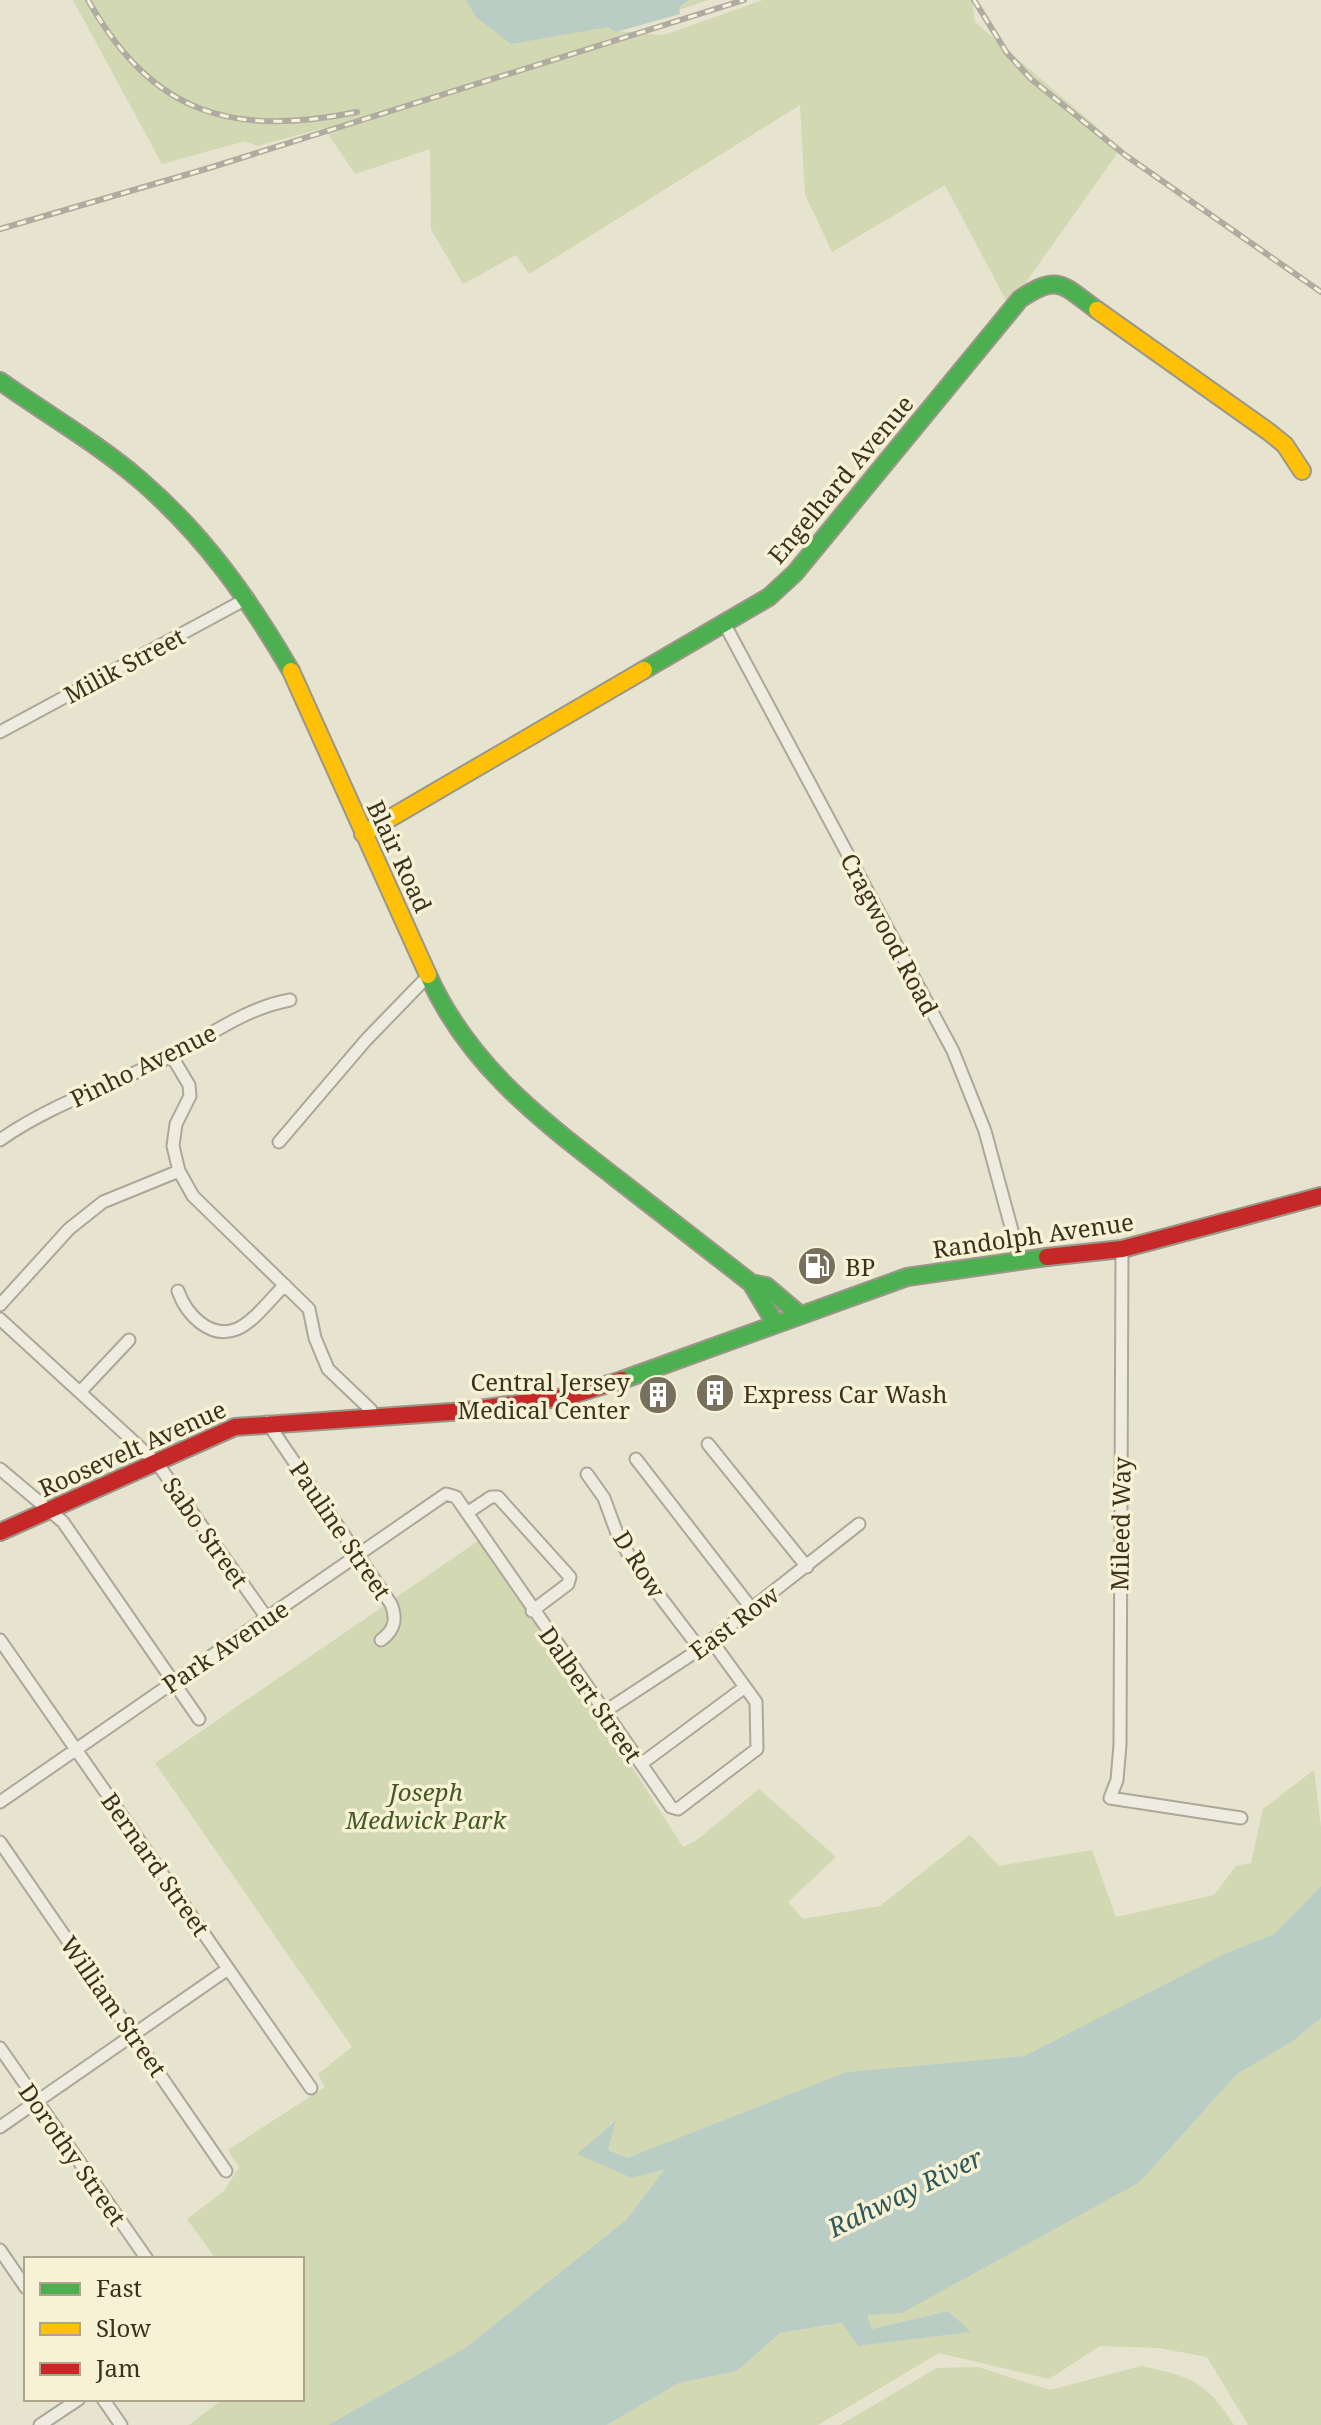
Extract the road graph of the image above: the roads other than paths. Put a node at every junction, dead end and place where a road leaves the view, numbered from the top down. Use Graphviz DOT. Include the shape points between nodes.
graph roads {
  1 [pos="0,382"];
  2 [pos="1302,471"];
  3 [pos="248,598"];
  4 [pos="724,623"];
  5 [pos="0,732"];
  6 [pos="363,834"];
  7 [pos="429,975"];
  8 [pos="290,1000"];
  9 [pos="171,1055"];
  10 [pos="0,1140"];
  11 [pos="279,1142"];
  12 [pos="179,1171"];
  13 [pos="1321,1196"];
  14 [pos="1122,1249"];
  15 [pos="1020,1260"];
  16 [pos="751,1283"];
  17 [pos="285,1285"];
  18 [pos="178,1291"];
  19 [pos="0,1305"];
  20 [pos="799,1314"];
  21 [pos="0,1319"];
  22 [pos="775,1323"];
  23 [pos="129,1340"];
  24 [pos="81,1391"];
  25 [pos="372,1417"];
  26 [pos="267,1422"];
  27 [pos="708,1444"];
  28 [pos="636,1459"];
  29 [pos="157,1463"];
  30 [pos="0,1469"];
  31 [pos="587,1474"];
  32 [pos="452,1495"];
  33 [pos="48,1511"];
  34 [pos="467,1513"];
  35 [pos="859,1524"];
  36 [pos="0,1532"];
  37 [pos="358,1554"];
  38 [pos="807,1567"];
  39 [pos="752,1609"];
  40 [pos="532,1611"];
  41 [pos="267,1618"];
  42 [pos="0,1640"];
  43 [pos="381,1640"];
  44 [pos="711,1640"];
  45 [pos="700,1649"];
  46 [pos="173,1682"];
  47 [pos="745,1687"];
  48 [pos="604,1712"];
  49 [pos="199,1719"];
  50 [pos="75,1750"];
  51 [pos="641,1764"];
  52 [pos="0,1802"];
  53 [pos="1241,1818"];
  54 [pos="0,1842"];
  55 [pos="228,1969"];
  56 [pos="133,2034"];
  57 [pos="0,2048"];
  58 [pos="311,2088"];
  59 [pos="37,2102"];
  60 [pos="0,2127"];
  61 [pos="226,2171"];
  62 [pos="0,2250"];
  63 [pos="146,2257"];
  64 [pos="24,2285"];
  65 [pos="76,2401"];
  66 [pos="104,2401"];
  67 [pos="40,2425"];
  68 [pos="121,2425"];
  1 -- 3 [label="street, Blair Road" via="139,479 185,523"];
  2 -- 4 [label="street, Engelhard Avenue" via="1285,445 1244,413 1060,284 1043,284 1020,299 795,573 769,597"];
  3 -- 5 [label="street, Milik Street"];
  3 -- 6 [label="street, Blair Road" via="291,672"];
  4 -- 6 [label="street, Engelhard Avenue"];
  4 -- 15 [label="street, Cragwood Road" via="957,1060 985,1131"];
  6 -- 7 [label="street, Blair Road"];
  7 -- 11 [label="street"];
  7 -- 16 [label="street, Blair Road" via="466,1042 516,1099"];
  8 -- 9 [label="street, Pinho Avenue" via="262,1005"];
  9 -- 10 [label="street, Pinho Avenue" via="85,1093"];
  9 -- 12 [label="street" via="190,1096 174,1135"];
  12 -- 17 [label="street" via="203,1207"];
  12 -- 19 [label="street" via="103,1202 69,1229"];
  13 -- 14 [label="street, Randolph Avenue"];
  14 -- 15 [label="street, Randolph Avenue"];
  14 -- 53 [label="street, Mileed Way" via="1120,1745 1110,1798"];
  15 -- 20 [label="street, Randolph Avenue" via="907,1277"];
  16 -- 20 [label="street, Blair Road" via="766,1286"];
  16 -- 22 [label="street"];
  17 -- 18 [label="street" via="244,1324 224,1331 198,1322 184,1308"];
  17 -- 25 [label="street" via="309,1309 328,1369"];
  20 -- 22 [label="street, Roosevelt Avenue"];
  21 -- 24 [label="street, Sabo Street"];
  22 -- 25 [label="street, Roosevelt Avenue" via="565,1397 504,1408"];
  23 -- 24 [label="street"];
  24 -- 29 [label="street, Sabo Street"];
  25 -- 26 [label="street, Roosevelt Avenue"];
  26 -- 29 [label="street, Roosevelt Avenue" via="235,1427"];
  26 -- 37 [label="street, Pauline Street"];
  27 -- 38 [label="street"];
  28 -- 39 [label="street"];
  29 -- 33 [label="street, Roosevelt Avenue"];
  29 -- 41 [label="street, Sabo Street"];
  30 -- 33 [label="street"];
  31 -- 45 [label="street, D Row" via="604,1498 630,1557"];
  32 -- 34 [label="street, Dalbert Street"];
  32 -- 37 [label="street, Park Avenue"];
  33 -- 36 [label="street, Roosevelt Avenue"];
  33 -- 46 [label="street" via="63,1522"];
  34 -- 40 [label="street, Dalbert Street"];
  34 -- 40 [label="street" via="498,1497 570,1577"];
  35 -- 38 [label="street, East Row"];
  37 -- 41 [label="street, Park Avenue"];
  37 -- 43 [label="street, Pauline Street" via="395,1614 391,1633"];
  38 -- 39 [label="street, East Row"];
  39 -- 44 [label="street, East Row"];
  40 -- 48 [label="street, Dalbert Street"];
  41 -- 46 [label="street, Park Avenue"];
  42 -- 50 [label="street, Bernard Street"];
  44 -- 45 [label="street, East Row"];
  44 -- 47 [label="street"];
  45 -- 48 [label="street, East Row"];
  46 -- 49 [label="street"];
  46 -- 50 [label="street, Park Avenue"];
  47 -- 51 [label="street"];
  47 -- 51 [label="street, Dalbert Street" via="756,1702 757,1749 678,1809 671,1807"];
  48 -- 51 [label="street, Dalbert Street"];
  50 -- 52 [label="street, Park Avenue"];
  50 -- 55 [label="street, Bernard Street"];
  54 -- 56 [label="street, William Street"];
  55 -- 56 [label="street"];
  55 -- 58 [label="street, Bernard Street"];
  56 -- 59 [label="street"];
  56 -- 61 [label="street, William Street"];
  57 -- 59 [label="street, Dorothy Street"];
  59 -- 60 [label="street"];
  59 -- 63 [label="street, Dorothy Street"];
  62 -- 64 [label="street"];
  65 -- 67 [label="street"];
  66 -- 68 [label="street"];
}
